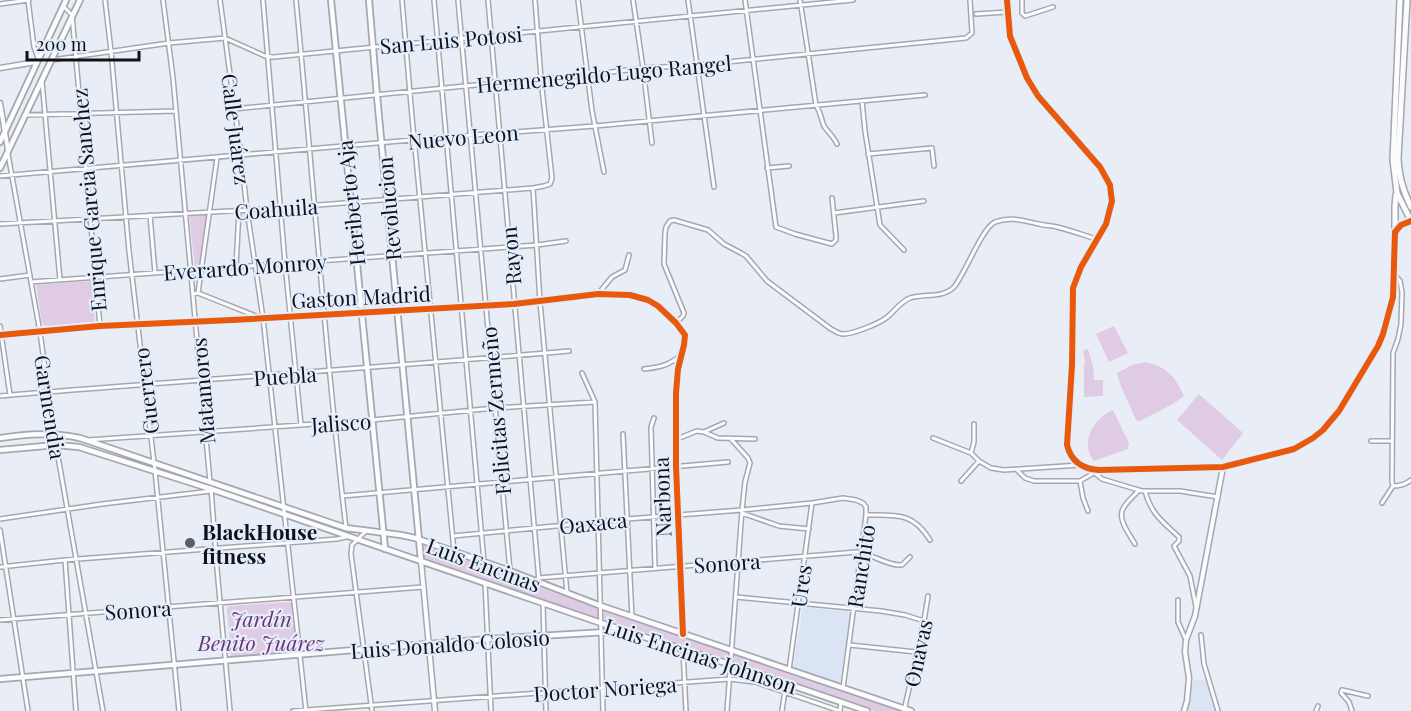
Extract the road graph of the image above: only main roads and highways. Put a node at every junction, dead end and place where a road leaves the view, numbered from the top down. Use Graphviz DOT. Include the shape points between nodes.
graph roads {
  1 [pos="66,0"];
  2 [pos="80,0"];
  3 [pos="331,0"];
  4 [pos="369,0"];
  5 [pos="1400,0"];
  6 [pos="1407,0"];
  7 [pos="0,141"];
  8 [pos="0,168"];
  9 [pos="1396,193"];
  10 [pos="1411,207"];
  11 [pos="1411,221"];
  12 [pos="1395,232"];
  13 [pos="0,438"];
  14 [pos="0,450"];
  15 [pos="383,532"];
  16 [pos="419,539"];
  17 [pos="385,549"];
  18 [pos="421,561"];
  19 [pos="627,631"];
  20 [pos="0,679"];
  21 [pos="904,710"];
  22 [pos="867,711"];
  23 [pos="910,711"];
  1 -- 7 [label="main road"];
  2 -- 8 [label="main road"];
  3 -- 15 [label="main road, Heriberto Aja"];
  4 -- 16 [label="main road, Revolucion"];
  5 -- 9 [label="highway" via="1393,160"];
  6 -- 10 [label="highway" via="1398,158 1399,176"];
  9 -- 11 [label="highway"];
  9 -- 12 [label="highway"];
  13 -- 15 [label="main road, Luis Encinas" via="54,434 87,440 346,528"];
  14 -- 17 [label="main road, Luis Encinas Johnson" via="79,447"];
  15 -- 16 [label="main road, Luis Encinas"];
  15 -- 17 [label="main road, Heriberto Aja"];
  16 -- 18 [label="main road, Revolucion"];
  16 -- 21 [label="main road, Luis Encinas"];
  17 -- 18 [label="main road, Luis Encinas Johnson"];
  18 -- 19 [label="main road, Luis Encinas Johnson"];
  19 -- 20 [label="main road, Luis Donaldo Colosio"];
  19 -- 22 [label="main road, Luis Encinas Johnson"];
  21 -- 23 [label="main road, Luis Encinas"];
}
